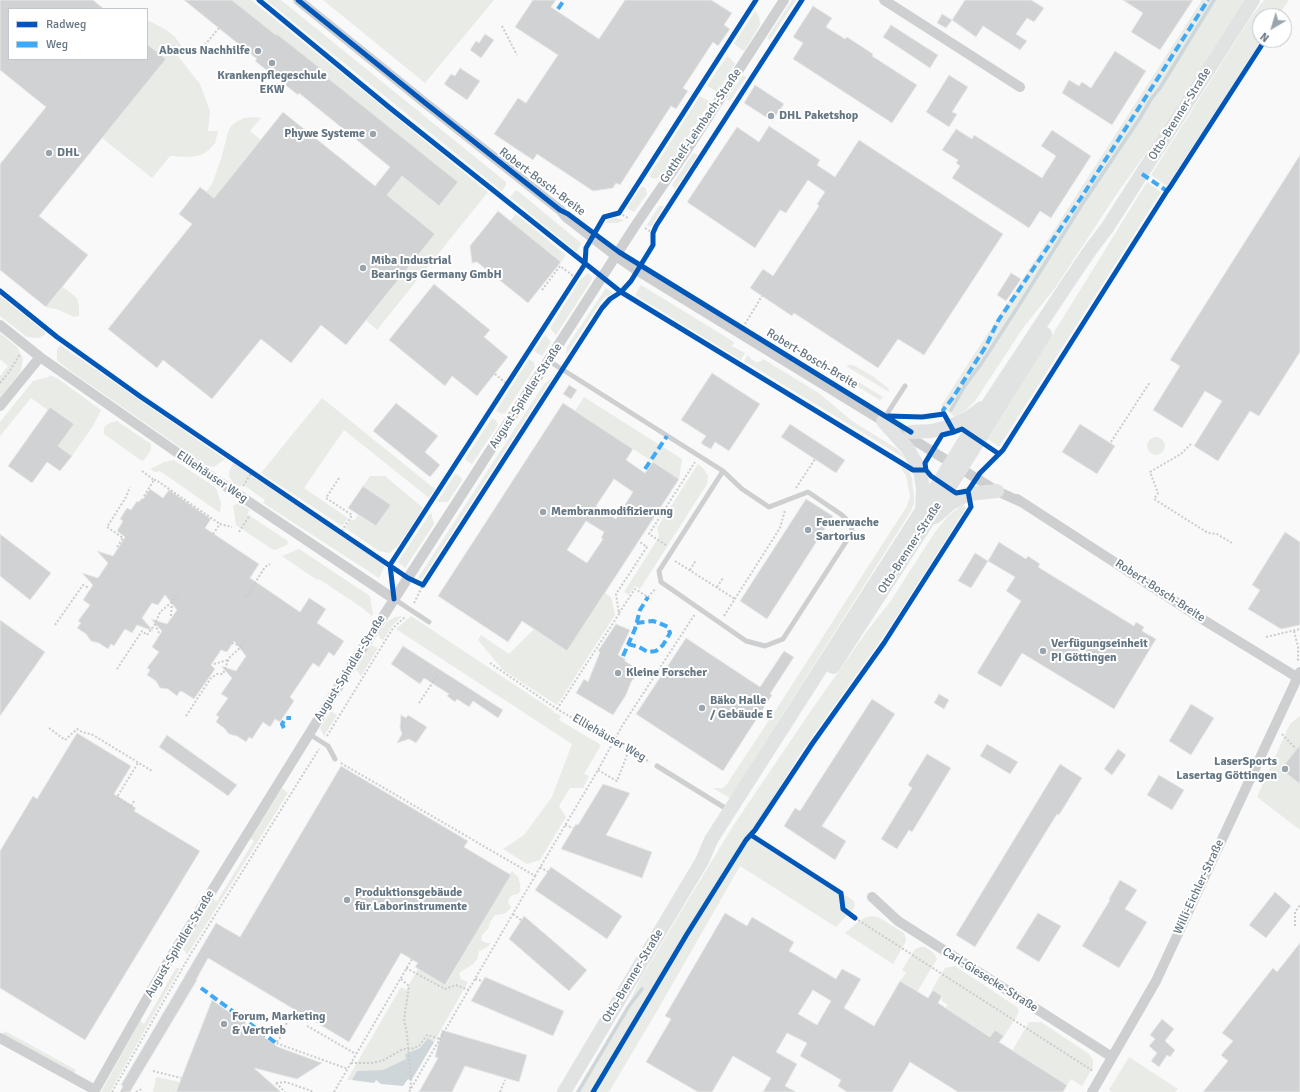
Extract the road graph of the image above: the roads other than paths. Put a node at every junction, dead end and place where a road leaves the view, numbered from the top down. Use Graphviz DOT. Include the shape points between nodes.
graph roads {
  1 [pos="298,0"];
  2 [pos="784,0"];
  3 [pos="884,0"];
  4 [pos="1253,0"];
  5 [pos="1020,87"];
  6 [pos="1107,228"];
  7 [pos="617,254"];
  8 [pos="0,325"];
  9 [pos="40,357"];
  10 [pos="549,361"];
  11 [pos="905,386"];
  12 [pos="990,402"];
  13 [pos="0,406"];
  14 [pos="884,418"];
  15 [pos="911,432"];
  16 [pos="958,463"];
  17 [pos="724,471"];
  18 [pos="997,491"];
  19 [pos="1021,502"];
  20 [pos="922,510"];
  21 [pos="922,530"];
  22 [pos="394,599"];
  23 [pos="429,622"];
  24 [pos="1299,676"];
  25 [pos="309,734"];
  26 [pos="335,759"];
  27 [pos="658,766"];
  28 [pos="730,811"];
  29 [pos="702,861"];
  30 [pos="872,896"];
  31 [pos="0,1038"];
  32 [pos="1112,1057"];
  33 [pos="94,1091"];
  34 [pos="564,1092"];
  35 [pos="1092,1092"];
  1 -- 7 [label="street, Robert-Bosch-Breite"];
  2 -- 7 [label="street, Gotthelf-Leimbach-Straße" via="684,156"];
  3 -- 5 [label="street"];
  4 -- 6 [label="main road, Otto-Brenner-Straße"];
  6 -- 12 [label="main road, Otto-Brenner-Straße"];
  6 -- 16 [label="main road, Otto-Brenner-Straße" via="1096,251"];
  7 -- 10 [label="street, August-Spindler-Straße"];
  7 -- 14 [label="street, Robert-Bosch-Breite" via="742,328"];
  7 -- 14 [label="street, Robert-Bosch-Breite" via="638,271"];
  8 -- 9 [label="street, Elliehäuser Weg"];
  9 -- 13 [label="street"];
  9 -- 22 [label="street, Elliehäuser Weg"];
  10 -- 17 [label="lane"];
  10 -- 22 [label="street, August-Spindler-Straße"];
  11 -- 14 [label="lane"];
  12 -- 15 [label="main road" via="968,418 951,426 932,431"];
  12 -- 16 [label="main road, Otto-Brenner-Straße"];
  14 -- 15 [label="street, Robert-Bosch-Breite"];
  14 -- 16 [label="street, Robert-Bosch-Breite"];
  14 -- 20 [label="main road" via="908,449 920,470 923,489"];
  15 -- 16 [label="street, Robert-Bosch-Breite"];
  16 -- 18 [label="street, Robert-Bosch-Breite"];
  16 -- 19 [label="street, Robert-Bosch-Breite" via="999,485"];
  16 -- 20 [label="main road, Otto-Brenner-Straße"];
  16 -- 21 [label="main road, Otto-Brenner-Straße"];
  17 -- 17 [label="lane" via="659,571 661,582 746,640 765,646 783,639 851,534 852,526 848,519 808,492 769,506 742,489"];
  18 -- 19 [label="street, Robert-Bosch-Breite"];
  18 -- 21 [label="main road" via="968,494 960,498"];
  19 -- 24 [label="street, Robert-Bosch-Breite" via="1202,619"];
  20 -- 28 [label="main road, Otto-Brenner-Straße"];
  21 -- 29 [label="main road, Otto-Brenner-Straße" via="860,627"];
  22 -- 23 [label="lane, Elliehäuser Weg"];
  22 -- 25 [label="street, August-Spindler-Straße"];
  24 -- 32 [label="street, Willi-Eichler-Straße" via="1156,982"];
  25 -- 26 [label="lane" via="328,746"];
  25 -- 33 [label="street, August-Spindler-Straße" via="166,965"];
  27 -- 28 [label="lane, Elliehäuser Weg"];
  28 -- 29 [label="main road, Otto-Brenner-Straße" via="711,840"];
  29 -- 34 [label="main road, Otto-Brenner-Straße"];
  30 -- 32 [label="street, Carl-Giesecke-Straße" via="898,922"];
  31 -- 33 [label="street"];
  32 -- 35 [label="street, Willi-Eichler-Straße"];
}
